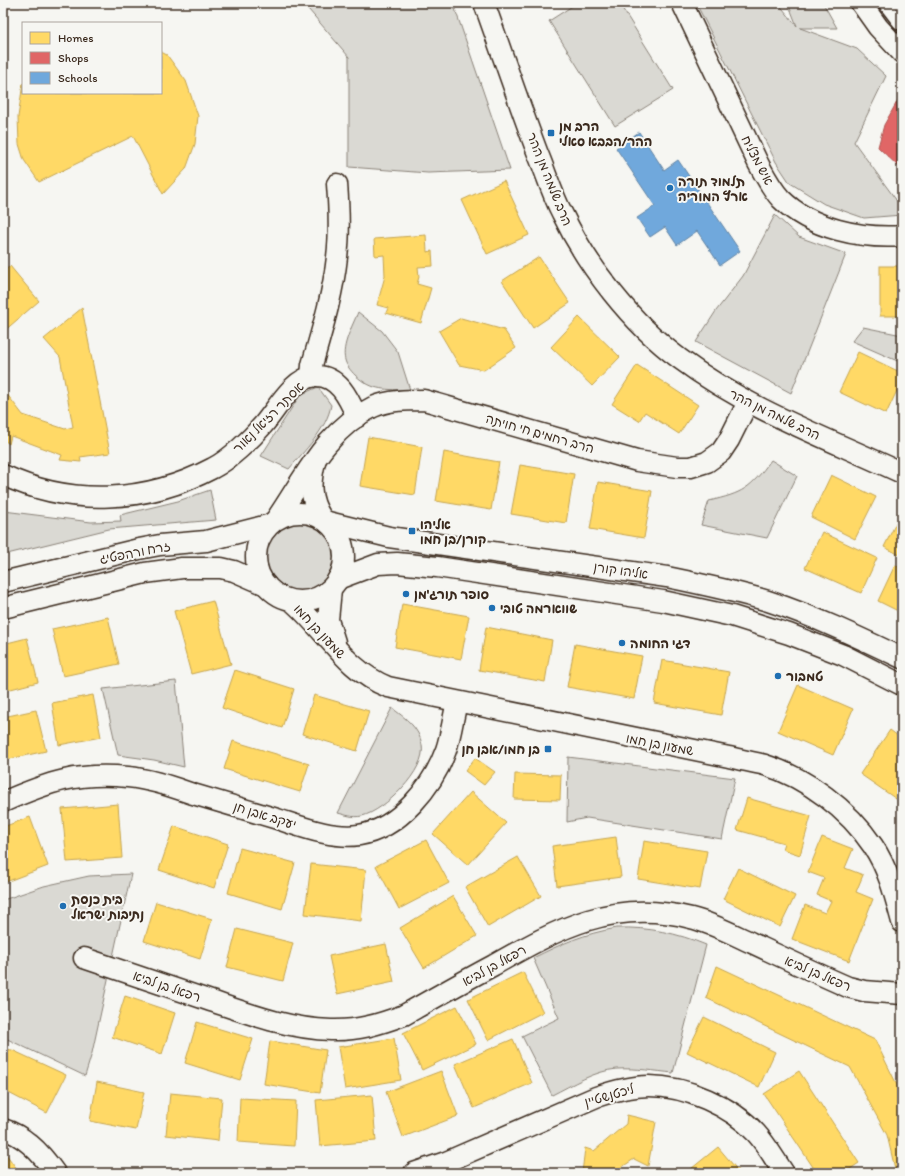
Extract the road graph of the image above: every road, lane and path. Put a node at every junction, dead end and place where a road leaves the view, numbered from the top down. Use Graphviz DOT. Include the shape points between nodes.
graph roads {
  1 [pos="484,3"];
  2 [pos="682,3"];
  3 [pos="861,3"];
  4 [pos="889,3"];
  5 [pos="902,20"];
  6 [pos="902,53"];
  7 [pos="337,184"];
  8 [pos="902,236"];
  9 [pos="311,377"];
  10 [pos="748,402"];
  11 [pos="358,417"];
  12 [pos="317,456"];
  13 [pos="902,473"];
  14 [pos="3,475"];
  15 [pos="325,520"];
  16 [pos="272,522"];
  17 [pos="3,582"];
  18 [pos="335,584"];
  19 [pos="266,585"];
  20 [pos="292,601"];
  21 [pos="3,608"];
  22 [pos="902,658"];
  23 [pos="348,662"];
  24 [pos="902,684"];
  25 [pos="457,702"];
  26 [pos="3,802"];
  27 [pos="902,922"];
  28 [pos="84,958"];
  29 [pos="902,994"];
  30 [pos="3,1129"];
  31 [pos="55,1173"];
  32 [pos="414,1173"];
  33 [pos="784,1173"];
  1 -- 10 [label="street, הרב שלמה מן ההר" via="561,212 586,254 629,312 655,339 707,378"];
  2 -- 8 [label="street, איש מצליח" via="758,163 769,184 782,200 800,214 846,233"];
  3 -- 6 [label="street" via="878,27"];
  4 -- 5 [label="street"];
  7 -- 9 [label="street" via="337,258"];
  9 -- 11 [label="street, אסתר רזיאל נאור" via="326,377 338,384"];
  9 -- 14 [label="street, אסתר רזיאל נאור" via="301,380 262,426 240,448 214,468 155,490 122,497 71,495"];
  10 -- 11 [label="street, הרב רחמים חי חויתה" via="720,452 707,462 691,467 637,462 424,400 402,400 374,406"];
  10 -- 13 [label="street, הרב שלמה מן ההר"];
  11 -- 12 [label="street, הרב רחמים חי חויתה" via="338,432"];
  12 -- 15 [label="street" via="311,481 316,509"];
  12 -- 16 [label="street"];
  15 -- 16 [label="street" via="306,512 291,512"];
  15 -- 18 [label="street" via="337,531 345,555 343,568"];
  15 -- 22 [label="street, אליהו קורן" via="389,536 708,585 797,612"];
  16 -- 17 [label="street, זרח ורהפטיג" via="206,541 139,549"];
  16 -- 19 [label="street" via="260,536 256,548 259,574"];
  18 -- 20 [label="street" via="313,600"];
  18 -- 23 [label="street, שמעון בן חמו" via="328,620 336,643"];
  18 -- 24 [label="street, אליהו קורן" via="378,564 397,563 663,601 732,616 782,631 843,655"];
  19 -- 20 [label="street" via="282,598"];
  19 -- 21 [label="street, זרח ורהפטיג" via="221,568 182,568 145,573"];
  20 -- 23 [label="street, שמעון בן חמו"];
  23 -- 25 [label="street, שמעון בן חמו" via="374,682"];
  25 -- 26 [label="street, יעקב אבן חן" via="446,750 424,790 397,817 386,825 366,833 345,835 302,827 130,777 74,777 46,784"];
  25 -- 27 [label="street, שמעון בן חמו" via="729,757 766,766 792,776 836,805 857,825 874,847 894,892"];
  28 -- 29 [label="street, רפאל בן לביא" via="257,1017 296,1026 331,1030 359,1028 404,1015 565,927 589,918 612,914 663,913 716,926 848,987"];
  30 -- 31 [label="street" via="26,1140 45,1158"];
  32 -- 33 [label="street, ליכטנשטיין" via="446,1162 596,1097 616,1090 649,1086 676,1089 726,1110 756,1134"];
}
